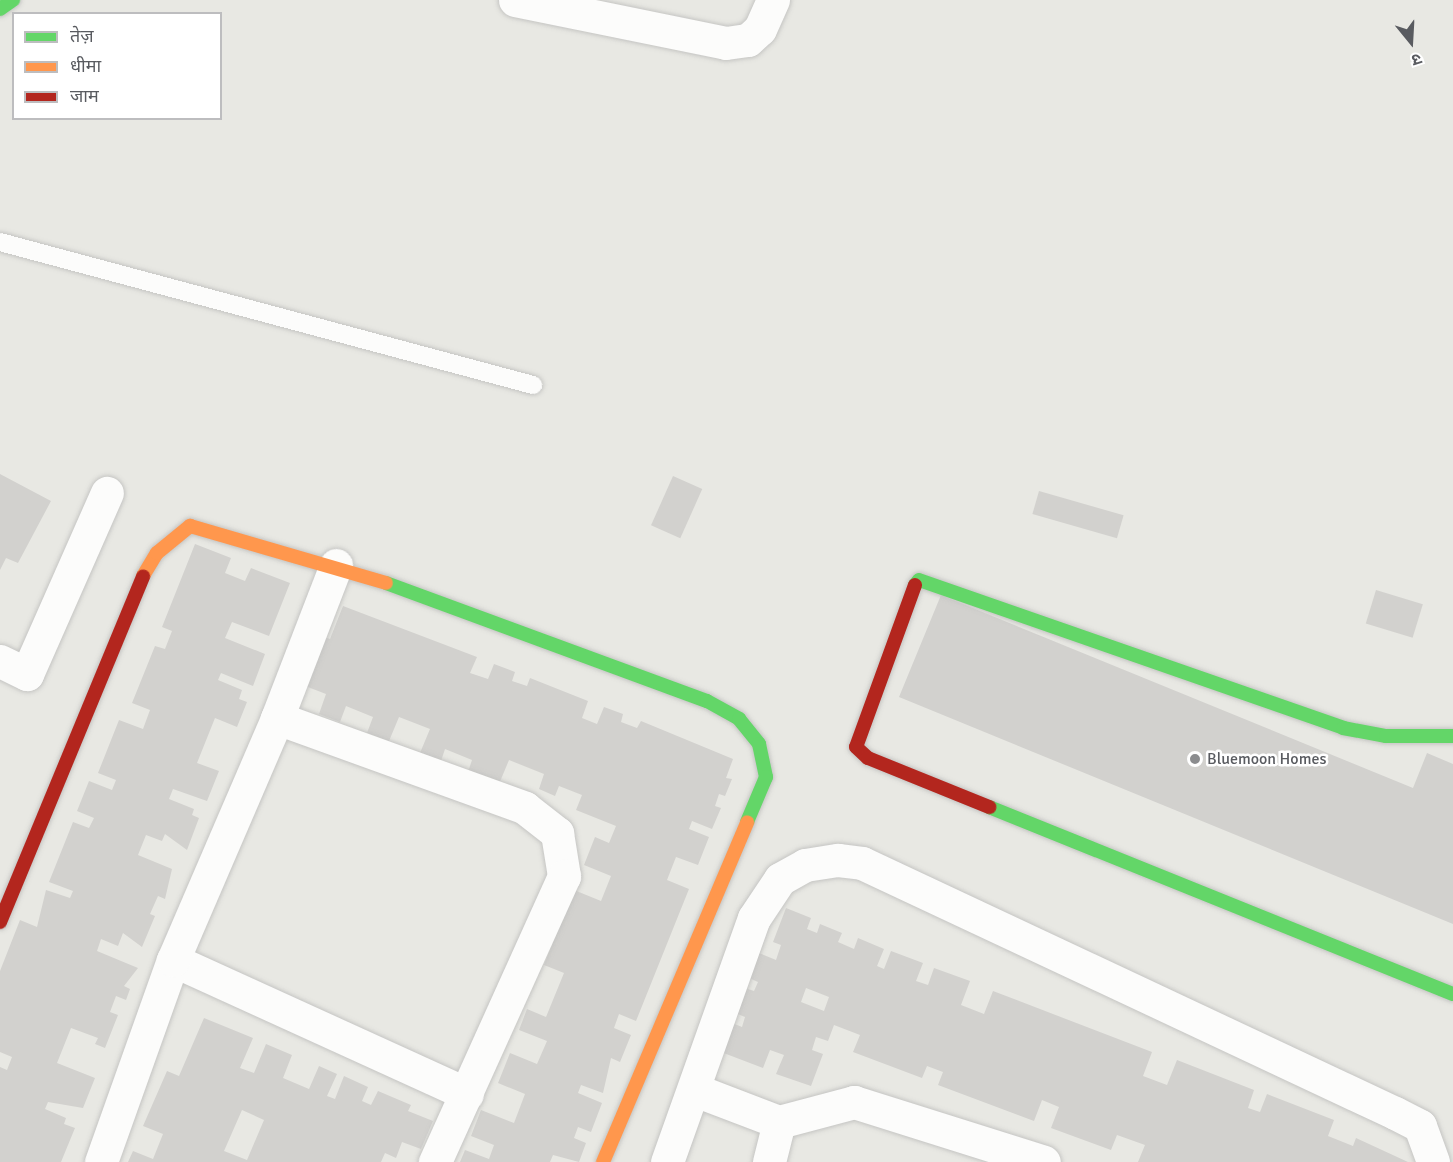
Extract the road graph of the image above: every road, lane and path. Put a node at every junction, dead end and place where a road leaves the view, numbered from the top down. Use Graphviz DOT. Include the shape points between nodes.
graph roads {
  1 [pos="13,0"];
  2 [pos="515,0"];
  3 [pos="773,0"];
  4 [pos="0,9"];
  5 [pos="0,242"];
  6 [pos="533,385"];
  7 [pos="107,493"];
  8 [pos="336,565"];
  9 [pos="0,662"];
  10 [pos="277,718"];
  11 [pos="1453,736"];
  12 [pos="0,922"];
  13 [pos="172,960"];
  14 [pos="1453,994"];
  15 [pos="695,1090"];
  16 [pos="467,1094"];
  17 [pos="779,1122"];
  18 [pos="101,1162"];
  19 [pos="435,1162"];
  20 [pos="603,1162"];
  21 [pos="667,1162"];
  22 [pos="769,1162"];
  23 [pos="1044,1162"];
  24 [pos="1432,1162"];
  1 -- 4 [label="main road"];
  2 -- 3 [label="street" via="726,43 748,40 760,29"];
  5 -- 6 [label="lane"];
  7 -- 9 [label="street" via="27,674"];
  8 -- 10 [label="street"];
  8 -- 12 [label="main road" via="190,526 157,553"];
  8 -- 20 [label="main road" via="707,701 739,719 759,744 766,777"];
  10 -- 13 [label="street"];
  10 -- 16 [label="street" via="525,808 557,833 564,876"];
  11 -- 14 [label="main road" via="1386,736 1342,728 919,580 909,591 856,747 868,758"];
  13 -- 16 [label="street"];
  13 -- 18 [label="street"];
  15 -- 17 [label="street"];
  15 -- 21 [label="street"];
  15 -- 24 [label="street" via="753,918 780,879 805,865 838,860 862,864 1395,1113 1420,1126"];
  16 -- 19 [label="street"];
  17 -- 22 [label="street"];
  17 -- 23 [label="street" via="854,1102"];
}
